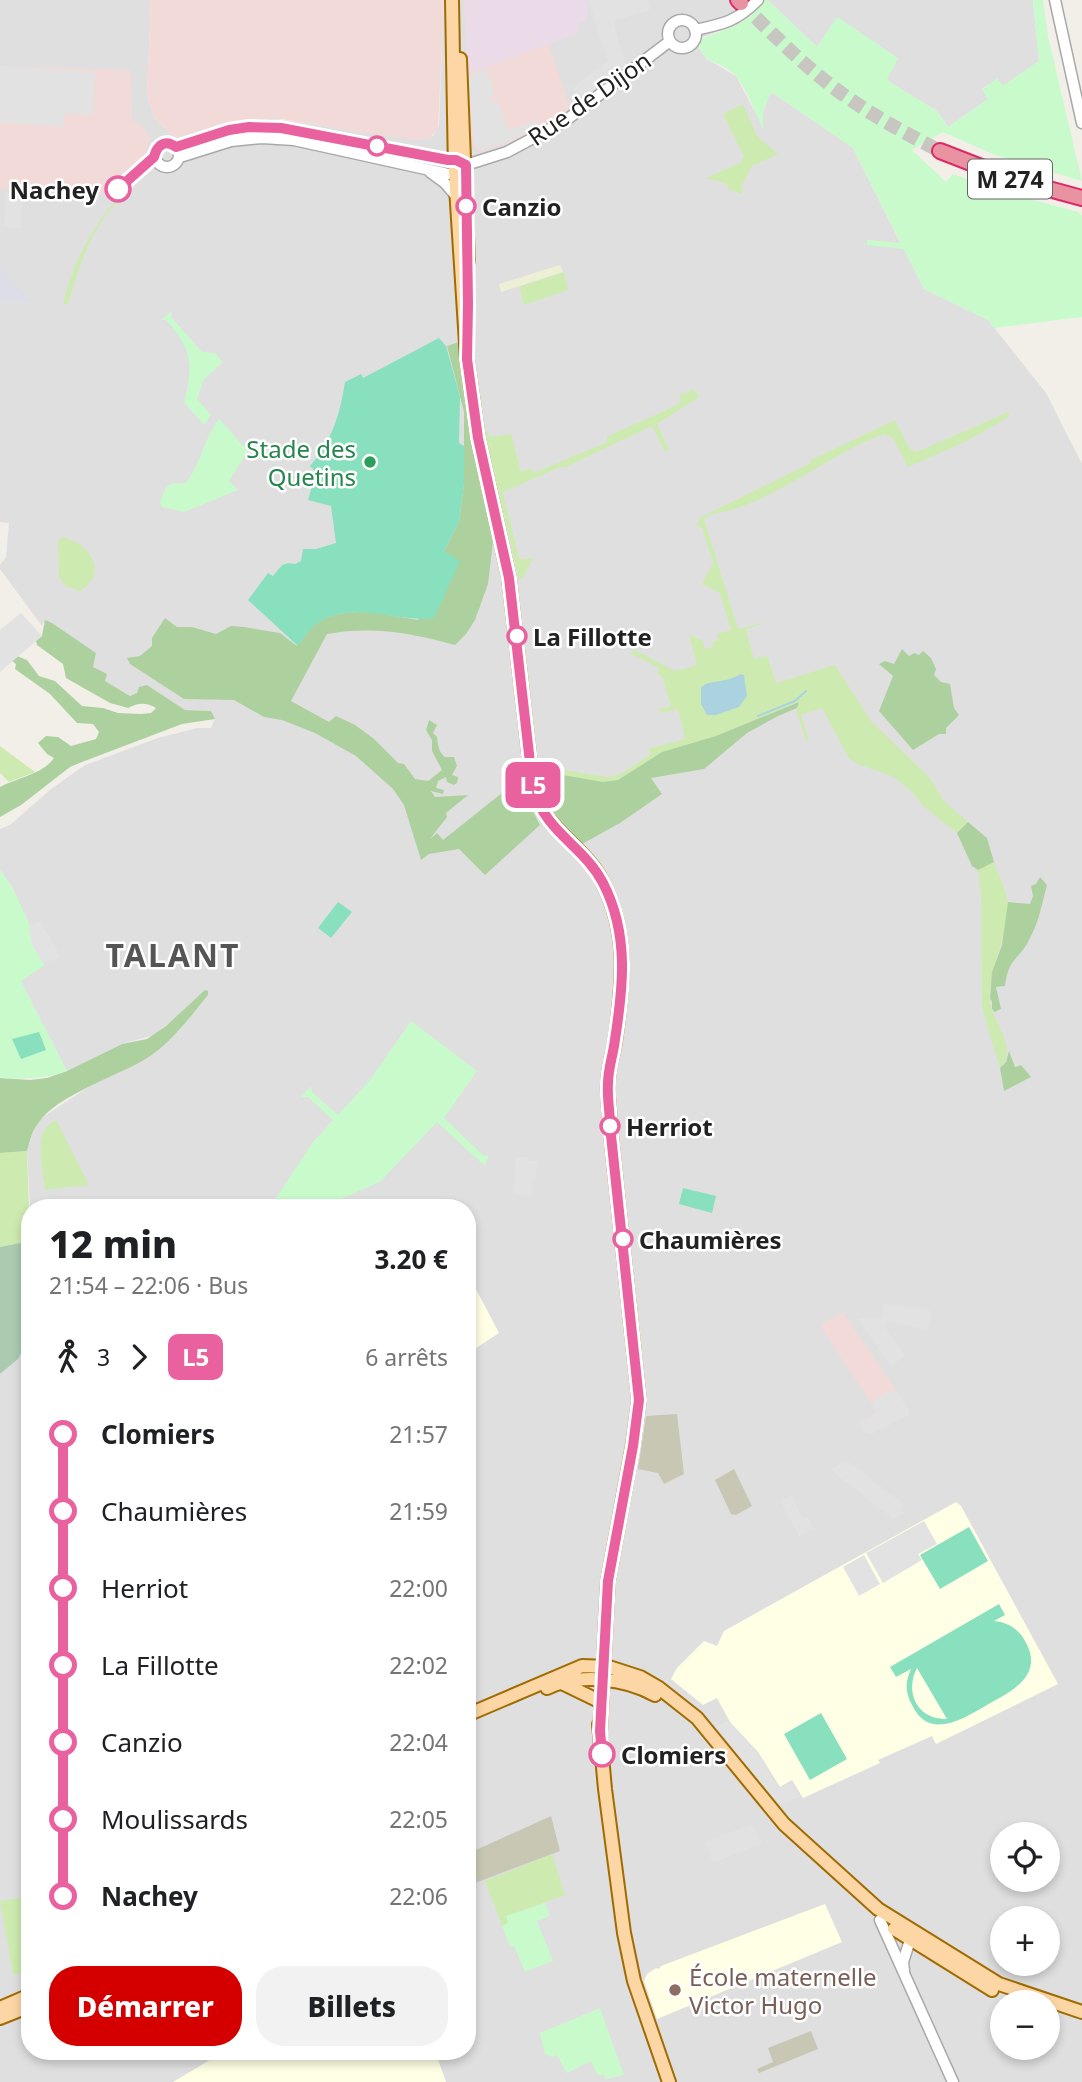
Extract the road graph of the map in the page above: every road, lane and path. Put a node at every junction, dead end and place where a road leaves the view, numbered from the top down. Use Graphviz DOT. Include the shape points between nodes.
graph roads {
  1 [pos="452,0"];
  2 [pos="459,0"];
  3 [pos="1055,0"];
  4 [pos="750,1"];
  5 [pos="695,30"];
  6 [pos="670,41"];
  7 [pos="1082,123"];
  8 [pos="461,165"];
  9 [pos="420,167"];
  10 [pos="1082,191"];
  11 [pos="456,196"];
  12 [pos="1082,198"];
  13 [pos="467,331"];
  14 [pos="600,1673"];
  15 [pos="557,1684"];
  16 [pos="597,1700"];
  17 [pos="476,1711"];
  18 [pos="476,1720"];
  19 [pos="600,1731"];
  20 [pos="880,1920"];
  21 [pos="900,1924"];
  22 [pos="910,1940"];
  23 [pos="928,1951"];
  24 [pos="901,1958"];
  25 [pos="968,1966"];
  26 [pos="992,1990"];
  27 [pos="21,2005"];
  28 [pos="21,2006"];
  29 [pos="0,2008"];
  30 [pos="1082,2011"];
  31 [pos="1060,2013"];
  32 [pos="0,2016"];
  33 [pos="1082,2019"];
  34 [pos="669,2082"];
  35 [pos="953,2082"];
  1 -- 8 [label="main road" via="452,83"];
  2 -- 8 [label="main road"];
  3 -- 7 [label="street"];
  4 -- 5 [label="street, Rue de Dijon" via="743,16"];
  5 -- 6 [label="street, Rue de Dijon" via="695,40 688,46 680,48"];
  5 -- 6 [label="street, Rue de Dijon" via="686,21 677,21 670,27"];
  6 -- 8 [label="street, Rue de Dijon" via="565,121 507,152"];
  8 -- 9 [label="street" via="448,174"];
  8 -- 9 [label="street" via="281,128 229,130 178,152 262,138 294,140"];
  8 -- 11 [label="main road"];
  8 -- 13 [label="main road"];
  9 -- 11 [label="street"];
  10 -- 12 [label="highway, M 274" via="943,148 1012,179"];
  11 -- 13 [label="main road"];
  13 -- 14 [label="main road" via="478,438 509,578 533,789 555,830 601,880 622,943 622,984 608,1083 639,1400 608,1581"];
  14 -- 15 [label="main road"];
  14 -- 16 [label="main road"];
  14 -- 17 [label="main road" via="582,1666"];
  14 -- 19 [label="main road"];
  14 -- 20 [label="main road" via="643,1688 679,1713 779,1829"];
  14 -- 21 [label="main road" via="654,1685 697,1718 784,1824"];
  15 -- 16 [label="main road"];
  15 -- 18 [label="main road"];
  16 -- 19 [label="main road"];
  19 -- 34 [label="main road" via="624,1933 634,1981"];
  20 -- 22 [label="main road"];
  20 -- 24 [label="street"];
  21 -- 22 [label="main road"];
  21 -- 25 [label="main road"];
  22 -- 23 [label="main road"];
  22 -- 24 [label="street"];
  22 -- 25 [label="main road"];
  23 -- 24 [label="street"];
  23 -- 26 [label="main road"];
  24 -- 35 [label="street" via="904,1975"];
  25 -- 30 [label="main road" via="1010,1989"];
  27 -- 29 [label="main road"];
  28 -- 32 [label="main road"];
  31 -- 33 [label="main road"];
}
